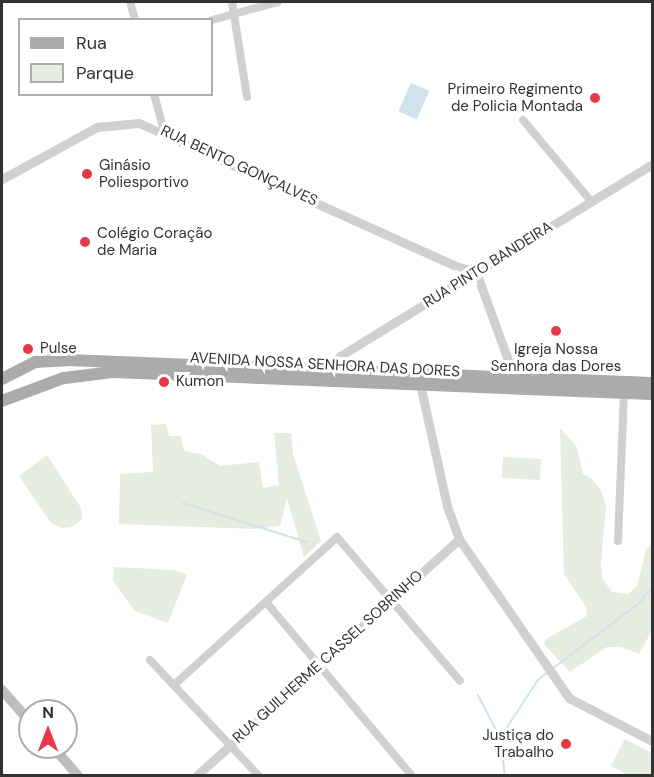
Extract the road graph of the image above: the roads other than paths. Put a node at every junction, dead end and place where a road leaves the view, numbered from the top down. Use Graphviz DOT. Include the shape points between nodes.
graph roads {
  1 [pos="130,2"];
  2 [pos="232,2"];
  3 [pos="278,2"];
  4 [pos="234,14"];
  5 [pos="134,18"];
  6 [pos="213,20"];
  7 [pos="155,96"];
  8 [pos="247,97"];
  9 [pos="524,120"];
  10 [pos="164,131"];
  11 [pos="652,164"];
  12 [pos="2,179"];
  13 [pos="591,201"];
  14 [pos="476,272"];
  15 [pos="35,362"];
  16 [pos="327,375"];
  17 [pos="2,379"];
  18 [pos="511,383"];
  19 [pos="652,383"];
  20 [pos="420,384"];
  21 [pos="38,385"];
  22 [pos="624,393"];
  23 [pos="652,394"];
  24 [pos="2,400"];
  25 [pos="459,539"];
  26 [pos="618,541"];
  27 [pos="391,600"];
  28 [pos="266,602"];
  29 [pos="150,660"];
  30 [pos="319,665"];
  31 [pos="460,681"];
  32 [pos="174,685"];
  33 [pos="2,690"];
  34 [pos="18,708"];
  35 [pos="652,741"];
  36 [pos="230,745"];
  37 [pos="63,759"];
  38 [pos="78,776"];
  39 [pos="196,776"];
  40 [pos="259,776"];
  41 [pos="412,776"];
  1 -- 5 [label="street"];
  2 -- 4 [label="street"];
  3 -- 4 [label="street"];
  4 -- 6 [label="street"];
  4 -- 8 [label="street"];
  7 -- 10 [label="street"];
  9 -- 13 [label="street"];
  10 -- 12 [label="street, RUA BENTO GONÇALVES" via="139,123 97,127"];
  10 -- 14 [label="street, RUA BENTO GONÇALVES"];
  11 -- 13 [label="street, RUA PINTO BANDEIRA"];
  13 -- 14 [label="street, RUA PINTO BANDEIRA"];
  14 -- 16 [label="street, RUA PINTO BANDEIRA" via="340,356"];
  14 -- 18 [label="street"];
  15 -- 16 [label="main road, AVENIDA NOSSA SENHORA DAS DORES" via="122,361"];
  15 -- 17 [label="main road, AVENIDA NOSSA SENHORA DAS DORES"];
  15 -- 21 [label="main road"];
  16 -- 18 [label="main road, AVENIDA NOSSA SENHORA DAS DORES"];
  16 -- 20 [label="main road, AVENIDA NOSSA SENHORA DAS DORES"];
  16 -- 21 [label="main road, AVENIDA NOSSA SENHORA DAS DORES" via="113,372 76,375"];
  18 -- 19 [label="main road, AVENIDA NOSSA SENHORA DAS DORES"];
  18 -- 20 [label="main road, AVENIDA NOSSA SENHORA DAS DORES"];
  18 -- 22 [label="main road, AVENIDA NOSSA SENHORA DAS DORES"];
  20 -- 25 [label="street" via="447,506"];
  21 -- 24 [label="main road, AVENIDA NOSSA SENHORA DAS DORES"];
  22 -- 23 [label="main road, AVENIDA NOSSA SENHORA DAS DORES"];
  22 -- 26 [label="street"];
  25 -- 27 [label="street, RUA GUILHERME CASSEL SOBRINHO"];
  25 -- 35 [label="street" via="576,703"];
  27 -- 28 [label="street" via="337,537"];
  27 -- 30 [label="street, RUA GUILHERME CASSEL SOBRINHO"];
  27 -- 31 [label="street"];
  28 -- 30 [label="street"];
  28 -- 32 [label="street"];
  29 -- 32 [label="street"];
  30 -- 36 [label="street, RUA GUILHERME CASSEL SOBRINHO"];
  30 -- 41 [label="street"];
  32 -- 36 [label="street"];
  33 -- 34 [label="main road"];
  36 -- 39 [label="street, RUA GUILHERME CASSEL SOBRINHO"];
  36 -- 40 [label="street"];
  37 -- 38 [label="main road"];
}
